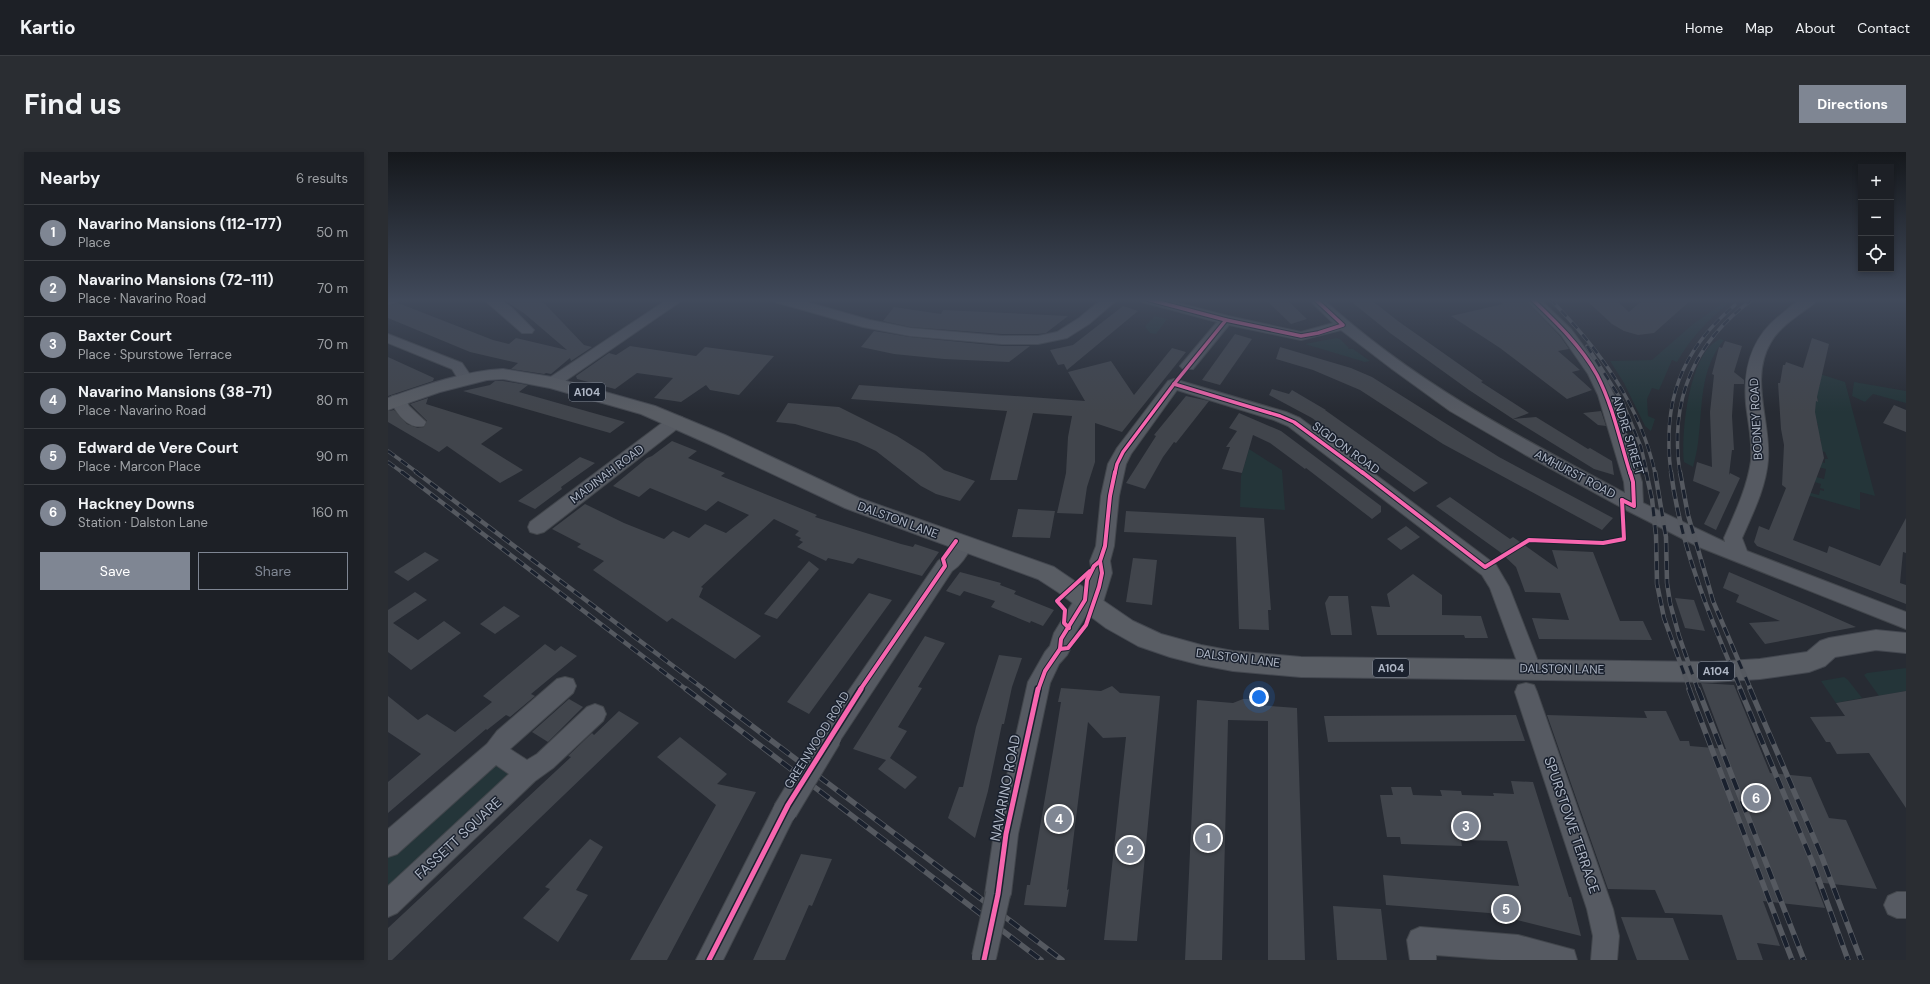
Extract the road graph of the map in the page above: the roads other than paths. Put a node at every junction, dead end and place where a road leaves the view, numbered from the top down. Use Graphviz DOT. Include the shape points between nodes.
graph roads {
  1 [pos="621,337"];
  2 [pos="964,337"];
  3 [pos="1054,337"];
  4 [pos="1212,337"];
  5 [pos="1359,337"];
  6 [pos="1569,337"];
  7 [pos="1767,337"];
  8 [pos="388,338"];
  9 [pos="1188,366"];
  10 [pos="465,379"];
  11 [pos="552,383"];
  12 [pos="1174,384"];
  13 [pos="393,402"];
  14 [pos="676,421"];
  15 [pos="418,422"];
  16 [pos="1634,506"];
  17 [pos="537,527"];
  18 [pos="964,544"];
  19 [pos="1740,556"];
  20 [pos="1089,603"];
  21 [pos="1906,621"];
  22 [pos="1906,643"];
  23 [pos="1530,669"];
  24 [pos="565,686"];
  25 [pos="1526,692"];
  26 [pos="595,714"];
  27 [pos="495,751"];
  28 [pos="527,772"];
  29 [pos="388,845"];
  30 [pos="388,904"];
  31 [pos="984,958"];
  32 [pos="709,960"];
  33 [pos="1422,960"];
  34 [pos="1564,960"];
  35 [pos="1604,960"];
  1 -- 11 [label="street"];
  2 -- 3 [label="street" via="1002,340 1038,340"];
  4 -- 9 [label="street"];
  5 -- 16 [label="street, AMHURST ROAD" via="1456,407"];
  6 -- 16 [label="street, ANDRE STREET" via="1596,374 1606,395 1633,482"];
  7 -- 19 [label="street, BODNEY ROAD" via="1754,367 1754,404 1760,449 1758,466 1749,499 1733,538"];
  8 -- 10 [label="street" via="457,366"];
  10 -- 11 [label="main road, DALSTON LANE / A104" via="503,374"];
  10 -- 13 [label="main road, DALSTON LANE / A104"];
  11 -- 14 [label="main road, DALSTON LANE / A104" via="635,406"];
  12 -- 20 [label="street, NAVARINO ROAD" via="1123,452 1118,464 1110,496 1105,546 1100,561 1102,573 1099,587"];
  12 -- 23 [label="street, SIGDON ROAD" via="1294,422 1472,556 1489,570 1499,587"];
  13 -- 15 [label="street"];
  14 -- 17 [label="street, MADINAH ROAD"];
  14 -- 18 [label="main road, DALSTON LANE / A104" via="852,503"];
  16 -- 19 [label="street, AMHURST ROAD"];
  18 -- 20 [label="main road, DALSTON LANE / A104" via="1046,572"];
  18 -- 32 [label="street, GREENWOOD ROAD, bridge" via="952,562 945,566 829,738 785,811"];
  19 -- 21 [label="street, AMHURST ROAD"];
  20 -- 23 [label="main road, DALSTON LANE / A104" via="1126,628 1147,638 1184,651 1222,659 1349,668"];
  20 -- 31 [label="street, NAVARINO ROAD, bridge" via="1061,639 1060,649 1039,682 1006,834 998,894"];
  22 -- 23 [label="main road, DALSTON LANE / A104" via="1876,640 1830,648 1809,662 1760,669 1712,672"];
  24 -- 27 [label="street" via="505,738"];
  25 -- 35 [label="street, SPURSTOWE TERRACE" via="1600,909 1606,936"];
  26 -- 28 [label="street, FASSETT SQUARE" via="545,761"];
  27 -- 28 [label="street"];
  27 -- 29 [label="street"];
  28 -- 30 [label="street, FASSETT SQUARE"];
  33 -- 34 [label="street" via="1420,940 1518,948"];
}
